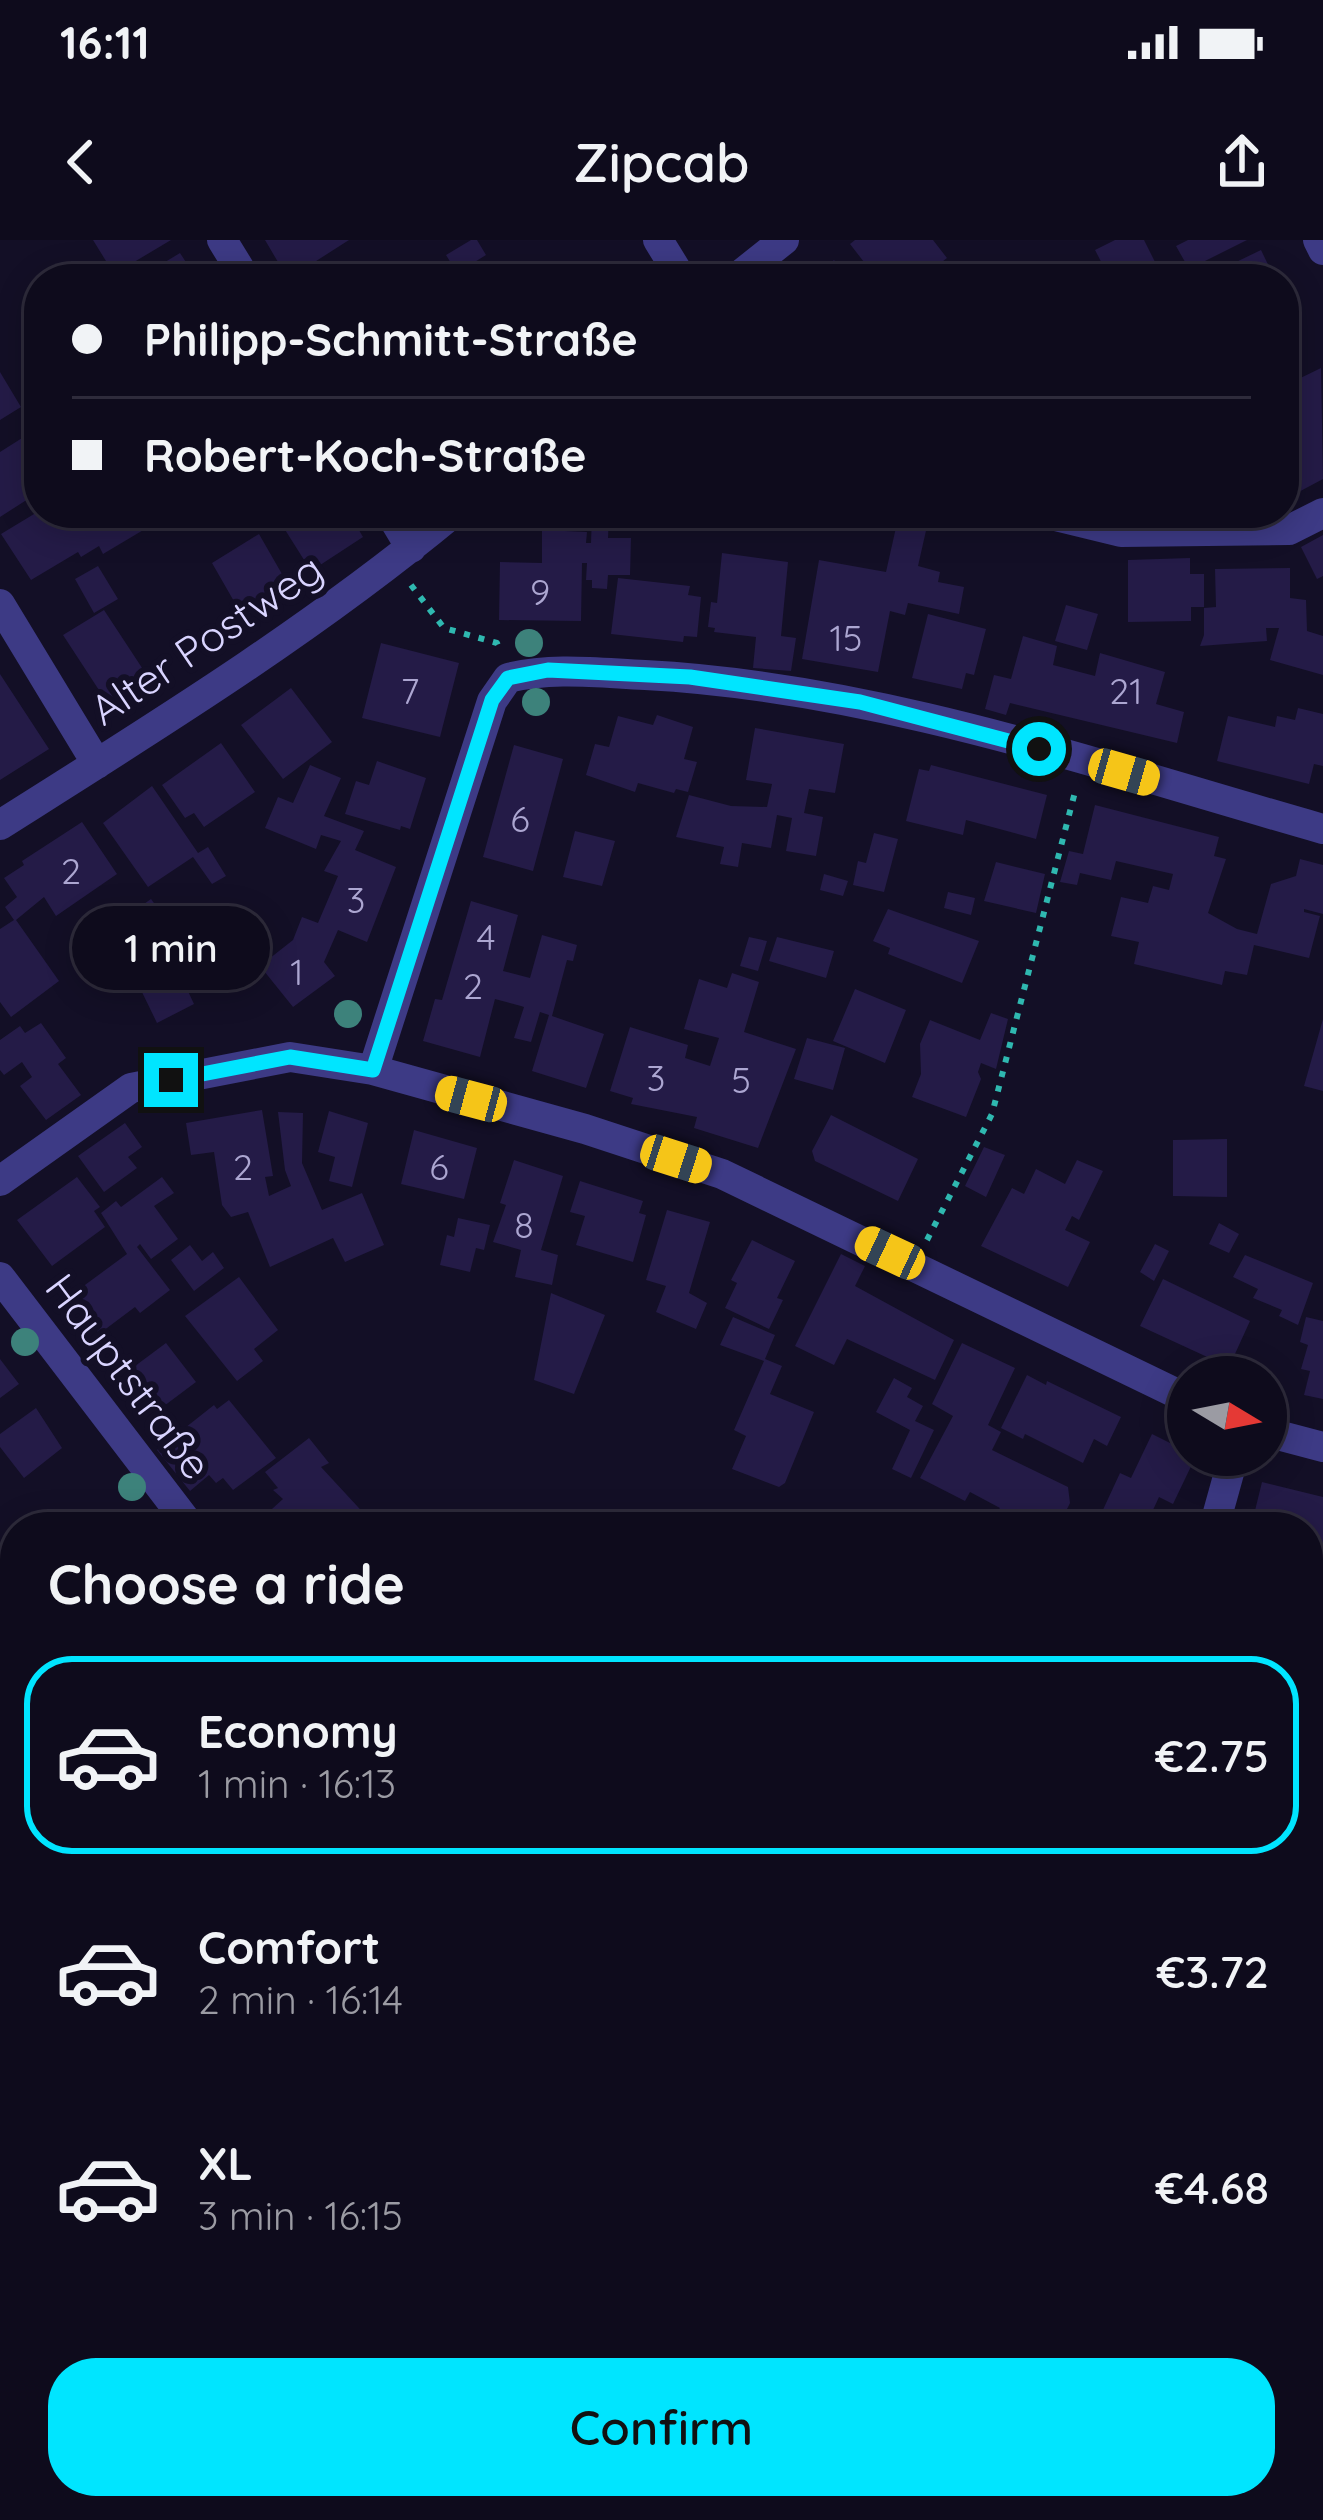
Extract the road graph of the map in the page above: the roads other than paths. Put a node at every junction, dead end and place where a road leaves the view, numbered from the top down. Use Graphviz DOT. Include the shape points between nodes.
graph roads {
  1 [pos="784,240"];
  2 [pos="1318,240"];
  3 [pos="1323,250"];
  4 [pos="754,264"];
  5 [pos="394,528"];
  6 [pos="435,528"];
  7 [pos="1105,528"];
  8 [pos="1293,528"];
  9 [pos="402,555"];
  10 [pos="0,604"];
  11 [pos="97,764"];
  12 [pos="0,825"];
  13 [pos="1323,829"];
  14 [pos="373,1070"];
  15 [pos="0,1181"];
  16 [pos="0,1276"];
  17 [pos="1167,1389"];
  18 [pos="1287,1438"];
  19 [pos="1323,1447"];
  20 [pos="1228,1476"];
  21 [pos="179,1512"];
  22 [pos="1218,1512"];
  1 -- 4 [label="street"];
  2 -- 3 [label="street"];
  5 -- 9 [label="street"];
  6 -- 9 [label="street, Alter Postweg"];
  7 -- 8 [label="street"];
  9 -- 11 [label="street, Alter Postweg"];
  10 -- 11 [label="street"];
  11 -- 12 [label="street, Alter Postweg"];
  13 -- 14 [label="street" via="860,702 690,677 548,670 508,678 492,700"];
  14 -- 15 [label="street" via="290,1057 131,1088"];
  14 -- 17 [label="street" via="722,1174"];
  16 -- 21 [label="street, Hauptstraße"];
  18 -- 19 [label="street"];
  20 -- 22 [label="street"];
}
